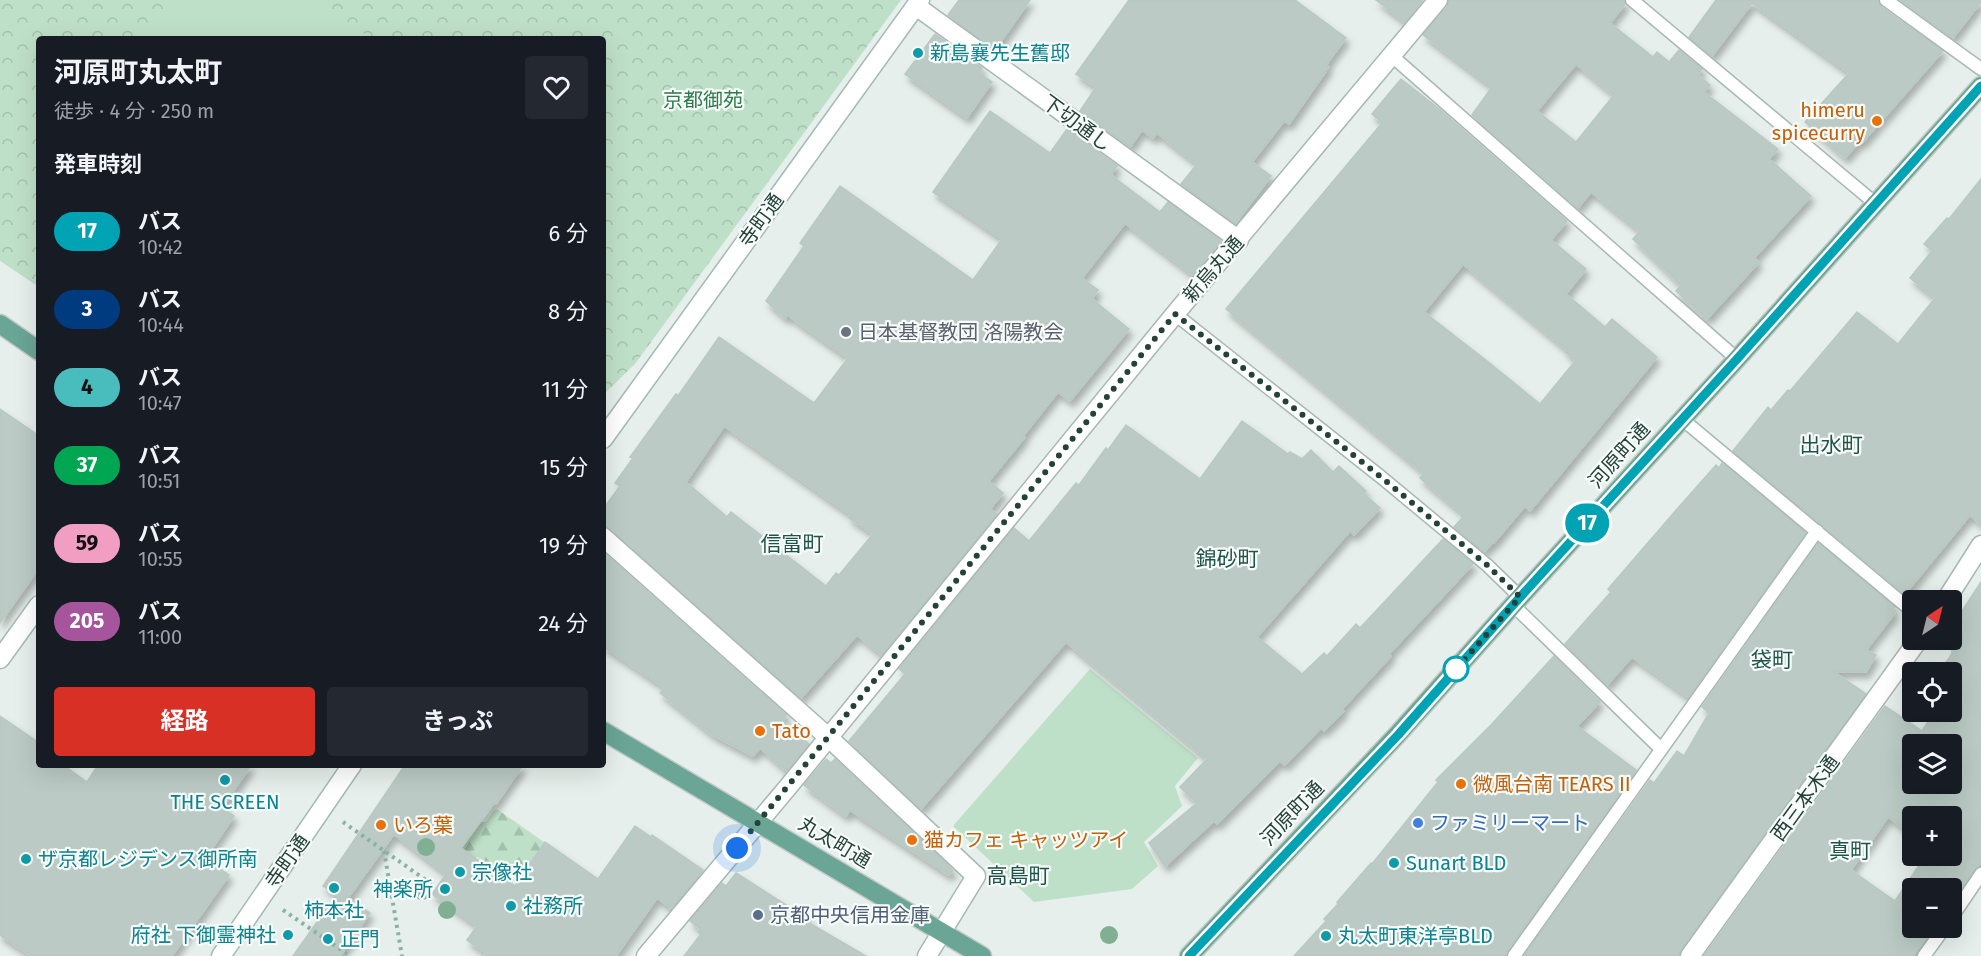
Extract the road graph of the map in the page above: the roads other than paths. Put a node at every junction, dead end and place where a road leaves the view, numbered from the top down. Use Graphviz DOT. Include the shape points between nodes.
graph roads {
  1 [pos="1438,0"];
  2 [pos="1632,0"];
  3 [pos="1886,0"];
  4 [pos="918,3"];
  5 [pos="1392,56"];
  6 [pos="1981,69"];
  7 [pos="1981,86"];
  8 [pos="1876,204"];
  9 [pos="1239,240"];
  10 [pos="1175,314"];
  11 [pos="0,324"];
  12 [pos="36,349"];
  13 [pos="1737,359"];
  14 [pos="1682,419"];
  15 [pos="606,435"];
  16 [pos="1817,531"];
  17 [pos="606,540"];
  18 [pos="1981,545"];
  19 [pos="1952,590"];
  20 [pos="1516,601"];
  21 [pos="1902,603"];
  22 [pos="36,609"];
  23 [pos="1911,650"];
  24 [pos="0,659"];
  25 [pos="606,733"];
  26 [pos="828,736"];
  27 [pos="1661,749"];
  28 [pos="350,768"];
  29 [pos="759,823"];
  30 [pos="1981,874"];
  31 [pos="1962,902"];
  32 [pos="941,932"];
  33 [pos="1936,938"];
  34 [pos="221,956"];
  35 [pos="646,956"];
  36 [pos="927,956"];
  37 [pos="982,956"];
  38 [pos="1189,956"];
  39 [pos="1514,956"];
  40 [pos="1690,956"];
  41 [pos="1924,956"];
  1 -- 5 [label="street, 新烏丸通"];
  2 -- 8 [label="lane"];
  3 -- 6 [label="lane"];
  4 -- 9 [label="street, 下切通し"];
  4 -- 15 [label="street, 寺町通"];
  5 -- 9 [label="street, 新烏丸通"];
  5 -- 13 [label="lane"];
  7 -- 8 [label="main road, 河原町通"];
  8 -- 13 [label="main road, 河原町通"];
  9 -- 10 [label="street, 新烏丸通"];
  10 -- 20 [label="lane" via="1487,565"];
  10 -- 26 [label="street, 新烏丸通"];
  11 -- 12 [label="main road"];
  13 -- 14 [label="main road, 河原町通"];
  14 -- 16 [label="lane"];
  14 -- 20 [label="main road, 河原町通"];
  16 -- 21 [label="lane"];
  16 -- 27 [label="lane"];
  17 -- 26 [label="street"];
  18 -- 19 [label="street"];
  20 -- 27 [label="lane"];
  20 -- 38 [label="main road, 河原町通" via="1398,735"];
  22 -- 24 [label="street"];
  23 -- 40 [label="street, 西三本木通"];
  25 -- 29 [label="main road, 丸太町通"];
  26 -- 29 [label="street, 新烏丸通"];
  26 -- 32 [label="street" via="976,876"];
  27 -- 39 [label="lane"];
  28 -- 34 [label="street, 寺町通"];
  29 -- 32 [label="main road, 丸太町通"];
  29 -- 35 [label="street, 新烏丸通"];
  30 -- 31 [label="lane"];
  32 -- 36 [label="street"];
  32 -- 37 [label="main road, 丸太町通"];
  33 -- 41 [label="lane"];
}
